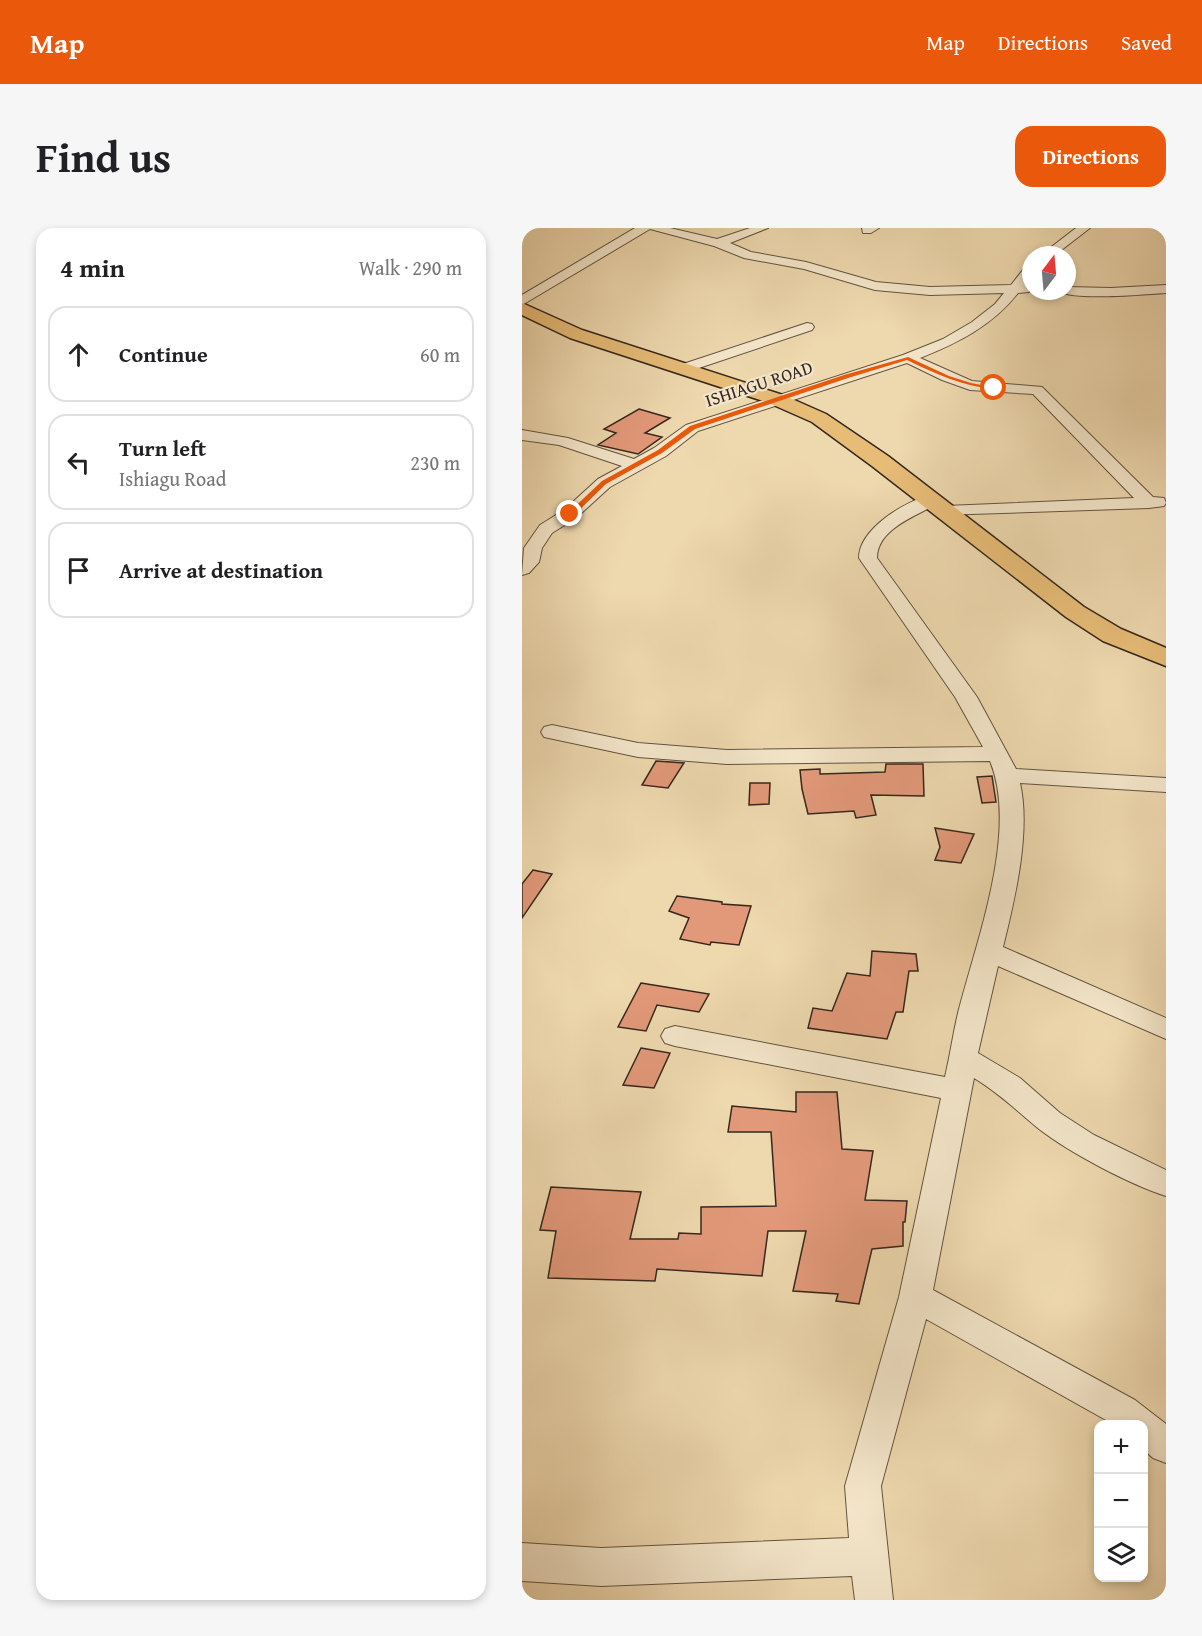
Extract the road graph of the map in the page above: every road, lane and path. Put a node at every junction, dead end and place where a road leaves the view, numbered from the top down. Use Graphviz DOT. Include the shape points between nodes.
graph roads {
  1 [pos="644,228"];
  2 [pos="655,228"];
  3 [pos="762,228"];
  4 [pos="1084,228"];
  5 [pos="718,243"];
  6 [pos="1059,246"];
  7 [pos="1022,279"];
  8 [pos="1013,289"];
  9 [pos="1022,289"];
  10 [pos="1166,289"];
  11 [pos="1076,291"];
  12 [pos="522,301"];
  13 [pos="522,308"];
  14 [pos="807,327"];
  15 [pos="908,358"];
  16 [pos="682,369"];
  17 [pos="776,399"];
  18 [pos="522,435"];
  19 [pos="635,465"];
  20 [pos="1157,502"];
  21 [pos="938,506"];
  22 [pos="522,569"];
  23 [pos="1166,658"];
  24 [pos="552,732"];
  25 [pos="1002,765"];
  26 [pos="1166,784"];
  27 [pos="989,951"];
  28 [pos="1166,1029"];
  29 [pos="675,1036"];
  30 [pos="964,1058"];
  31 [pos="958,1090"];
  32 [pos="1166,1184"];
  33 [pos="915,1297"];
  34 [pos="1133,1420"];
  35 [pos="1148,1432"];
  36 [pos="1166,1446"];
  37 [pos="870,1556"];
  38 [pos="522,1562"];
  39 [pos="874,1600"];
  1 -- 12 [label="street"];
  2 -- 5 [label="street"];
  3 -- 5 [label="street"];
  4 -- 6 [label="street"];
  5 -- 8 [label="street" via="748,255 806,266 883,288"];
  7 -- 8 [label="street, ISHIAGU ROAD"];
  8 -- 9 [label="street"];
  8 -- 15 [label="street, ISHIAGU ROAD" via="1000,307 976,325 948,342"];
  10 -- 11 [label="street"];
  13 -- 16 [label="main road" via="576,334"];
  14 -- 16 [label="street"];
  15 -- 17 [label="street, ISHIAGU ROAD"];
  15 -- 20 [label="street" via="970,385 1037,390"];
  16 -- 17 [label="main road"];
  17 -- 19 [label="street, ISHIAGU ROAD" via="692,428"];
  17 -- 21 [label="main road" via="837,429"];
  18 -- 19 [label="street" via="562,441"];
  19 -- 22 [label="street, ISHIAGU ROAD" via="604,483 570,514 546,529"];
  20 -- 21 [label="street"];
  21 -- 23 [label="main road" via="1076,612 1112,635"];
  21 -- 25 [label="street" via="884,528 868,543 866,551 966,697"];
  24 -- 25 [label="street" via="638,750 727,757"];
  25 -- 26 [label="street"];
  25 -- 27 [label="street" via="1011,836"];
  27 -- 28 [label="street"];
  27 -- 30 [label="street"];
  29 -- 31 [label="street"];
  30 -- 31 [label="street"];
  30 -- 32 [label="street" via="1010,1086 1083,1143"];
  31 -- 33 [label="street"];
  33 -- 34 [label="street"];
  33 -- 37 [label="street" via="862,1486"];
  35 -- 36 [label="street"];
  37 -- 38 [label="street" via="601,1567"];
  37 -- 39 [label="street"];
}
